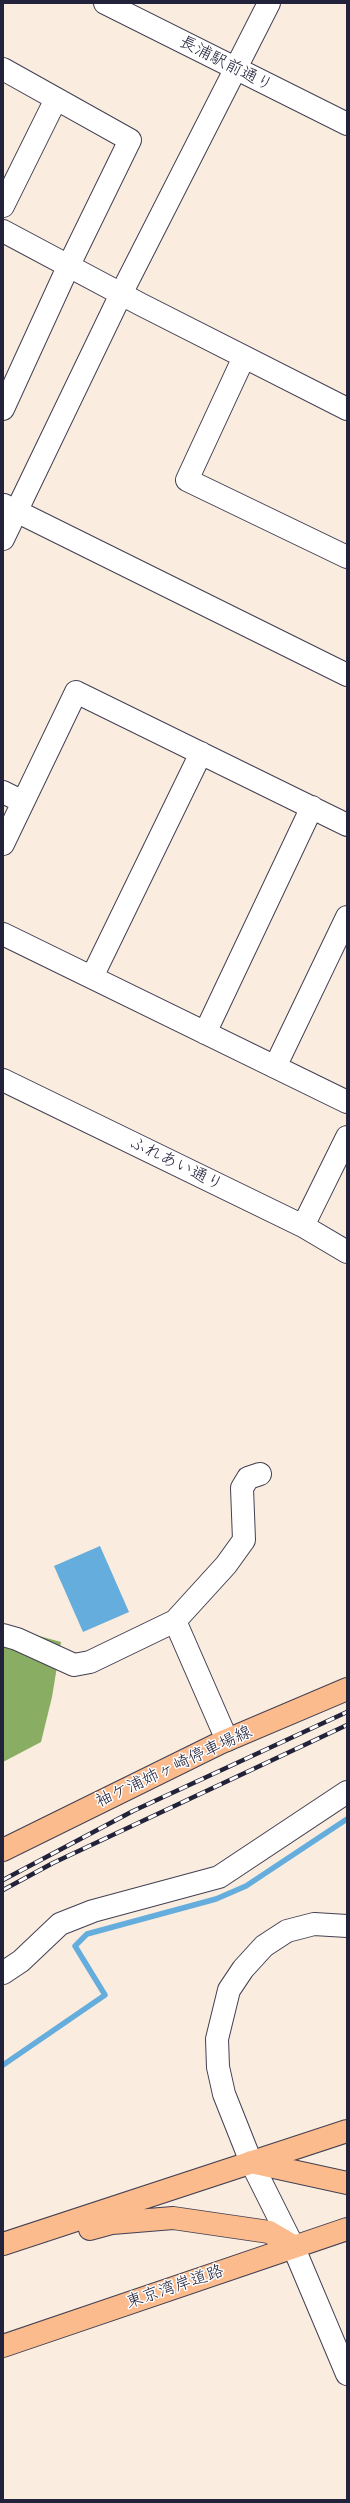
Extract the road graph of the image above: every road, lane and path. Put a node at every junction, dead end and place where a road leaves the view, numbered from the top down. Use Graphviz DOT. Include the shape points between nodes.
graph roads {
  1 [pos="105,3"];
  2 [pos="269,3"];
  3 [pos="3,68"];
  4 [pos="237,69"];
  5 [pos="56,99"];
  6 [pos="347,124"];
  7 [pos="3,206"];
  8 [pos="3,231"];
  9 [pos="68,267"];
  10 [pos="121,294"];
  11 [pos="244,357"];
  12 [pos="3,409"];
  13 [pos="347,409"];
  14 [pos="10,508"];
  15 [pos="3,539"];
  16 [pos="347,557"];
  17 [pos="347,675"];
  18 [pos="202,753"];
  19 [pos="3,792"];
  20 [pos="23,802"];
  21 [pos="312,807"];
  22 [pos="347,825"];
  23 [pos="3,844"];
  24 [pos="347,917"];
  25 [pos="3,934"];
  26 [pos="92,977"];
  27 [pos="204,1033"];
  28 [pos="275,1068"];
  29 [pos="3,1080"];
  30 [pos="347,1102"];
  31 [pos="347,1137"];
  32 [pos="303,1226"];
  33 [pos="347,1252"];
  34 [pos="260,1474"];
  35 [pos="175,1621"];
  36 [pos="3,1635"];
  37 [pos="347,1689"];
  38 [pos="227,1740"];
  39 [pos="347,1792"];
  40 [pos="3,1850"];
  41 [pos="347,1926"];
  42 [pos="3,1973"];
  43 [pos="347,2131"];
  44 [pos="251,2162"];
  45 [pos="347,2183"];
  46 [pos="347,2229"];
  47 [pos="3,2245"];
  48 [pos="293,2246"];
  49 [pos="3,2346"];
  50 [pos="347,2374"];
  1 -- 4 [label="street, 長浦駅前通り"];
  2 -- 4 [label="street"];
  3 -- 5 [label="street"];
  4 -- 6 [label="street, 長浦駅前通り"];
  4 -- 10 [label="street"];
  5 -- 7 [label="street"];
  5 -- 9 [label="street" via="130,140"];
  8 -- 9 [label="street"];
  9 -- 10 [label="street"];
  9 -- 12 [label="street"];
  10 -- 11 [label="street"];
  10 -- 14 [label="street"];
  11 -- 13 [label="street"];
  11 -- 16 [label="street" via="188,480"];
  14 -- 15 [label="street"];
  14 -- 17 [label="street"];
  18 -- 20 [label="street" via="76,692"];
  18 -- 21 [label="street"];
  18 -- 26 [label="street"];
  19 -- 20 [label="street"];
  20 -- 23 [label="street"];
  21 -- 22 [label="street"];
  21 -- 27 [label="street"];
  24 -- 28 [label="street"];
  25 -- 26 [label="street"];
  26 -- 27 [label="street"];
  27 -- 28 [label="street"];
  28 -- 30 [label="street"];
  29 -- 32 [label="street, ふれあい通り"];
  31 -- 32 [label="street"];
  32 -- 33 [label="street, ふれあい通り"];
  34 -- 35 [label="street" via="248,1478 242,1488 244,1540 226,1565"];
  35 -- 36 [label="street" via="90,1662 74,1665"];
  35 -- 38 [label="street"];
  37 -- 38 [label="main road, 袖ケ浦姉ヶ崎停車場線"];
  38 -- 40 [label="main road, 袖ケ浦姉ヶ崎停車場線"];
  39 -- 42 [label="street" via="219,1877 93,1911 60,1924 21,1961"];
  41 -- 44 [label="street" via="314,1924 287,1931 264,1946 243,1969 229,1990 217,2039 218,2067 224,2094"];
  43 -- 44 [label="main road"];
  44 -- 45 [label="main road"];
  44 -- 47 [label="main road"];
  44 -- 48 [label="street"];
  46 -- 48 [label="main road, 東京湾岸道路"];
  47 -- 48 [label="main road" via="38,2244 112,2223 173,2218 269,2232"];
  48 -- 49 [label="main road, 東京湾岸道路"];
  48 -- 50 [label="street"];
}
